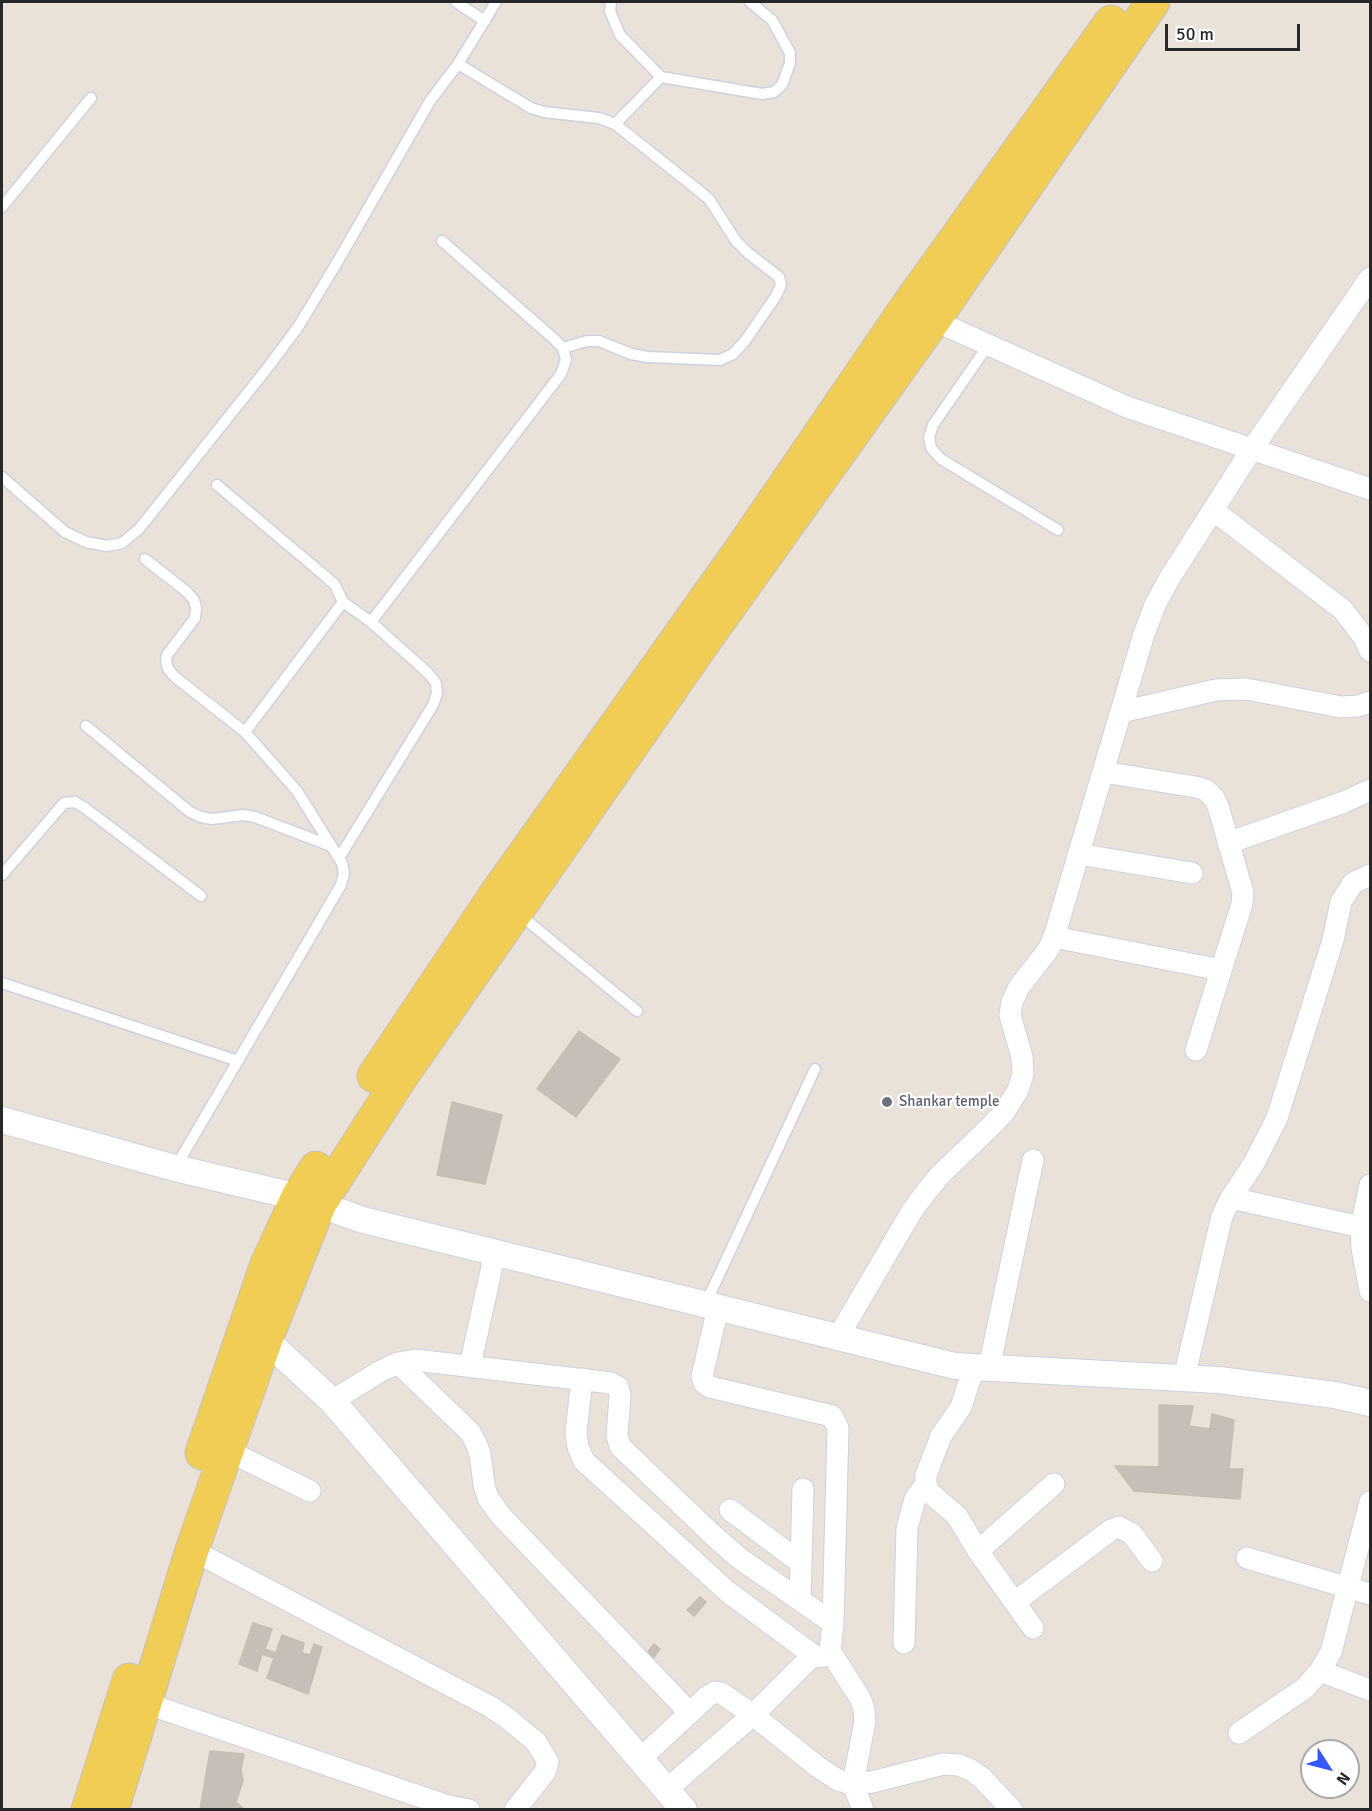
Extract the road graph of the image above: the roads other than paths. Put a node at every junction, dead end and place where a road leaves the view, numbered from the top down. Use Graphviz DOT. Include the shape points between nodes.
graph roads {
  1 [pos="456,2"];
  2 [pos="496,2"];
  3 [pos="611,2"];
  4 [pos="750,2"];
  5 [pos="1126,2"];
  6 [pos="1153,2"];
  7 [pos="485,21"];
  8 [pos="458,64"];
  9 [pos="661,77"];
  10 [pos="91,98"];
  11 [pos="615,124"];
  12 [pos="2,207"];
  13 [pos="442,241"];
  14 [pos="1371,279"];
  15 [pos="920,314"];
  16 [pos="989,344"];
  17 [pos="563,348"];
  18 [pos="1252,449"];
  19 [pos="2,477"];
  20 [pos="217,485"];
  21 [pos="1371,489"];
  22 [pos="1213,510"];
  23 [pos="1058,530"];
  24 [pos="145,559"];
  25 [pos="343,602"];
  26 [pos="371,622"];
  27 [pos="1371,651"];
  28 [pos="1371,702"];
  29 [pos="1121,712"];
  30 [pos="86,726"];
  31 [pos="245,732"];
  32 [pos="1103,771"];
  33 [pos="1371,790"];
  34 [pos="1228,843"];
  35 [pos="331,846"];
  36 [pos="1078,854"];
  37 [pos="339,858"];
  38 [pos="1192,873"];
  39 [pos="2,875"];
  40 [pos="1371,875"];
  41 [pos="201,896"];
  42 [pos="516,912"];
  43 [pos="1054,937"];
  44 [pos="1221,970"];
  45 [pos="2,984"];
  46 [pos="637,1011"];
  47 [pos="1196,1050"];
  48 [pos="238,1061"];
  49 [pos="815,1069"];
  50 [pos="2,1120"];
  51 [pos="1033,1160"];
  52 [pos="175,1168"];
  53 [pos="1371,1185"];
  54 [pos="1231,1198"];
  55 [pos="309,1200"];
  56 [pos="1361,1227"];
  57 [pos="495,1253"];
  58 [pos="1370,1286"];
  59 [pos="712,1306"];
  60 [pos="256,1331"];
  61 [pos="838,1337"];
  62 [pos="399,1363"];
  63 [pos="470,1366"];
  64 [pos="981,1367"];
  65 [pos="1184,1378"];
  66 [pos="582,1379"];
  67 [pos="332,1401"];
  68 [pos="1371,1403"];
  69 [pos="217,1445"];
  70 [pos="926,1484"];
  71 [pos="1054,1484"];
  72 [pos="803,1489"];
  73 [pos="310,1491"];
  74 [pos="1371,1502"];
  75 [pos="730,1510"];
  76 [pos="192,1550"];
  77 [pos="978,1551"];
  78 [pos="1247,1558"];
  79 [pos="1152,1561"];
  80 [pos="801,1563"];
  81 [pos="1350,1587"];
  82 [pos="1371,1594"];
  83 [pos="800,1600"];
  84 [pos="1015,1602"];
  85 [pos="833,1623"];
  86 [pos="1033,1628"];
  87 [pos="904,1643"];
  88 [pos="821,1653"];
  89 [pos="1320,1671"];
  90 [pos="1371,1690"];
  91 [pos="145,1703"];
  92 [pos="690,1713"];
  93 [pos="753,1715"];
  94 [pos="1239,1733"];
  95 [pos="641,1758"];
  96 [pos="853,1784"];
  97 [pos="668,1789"];
  98 [pos="444,1807"];
  99 [pos="88,1809"];
  100 [pos="112,1809"];
  101 [pos="469,1809"];
  102 [pos="515,1809"];
  103 [pos="684,1809"];
  104 [pos="863,1809"];
  105 [pos="1012,1809"];
  1 -- 7 [label="lane"];
  2 -- 7 [label="lane"];
  3 -- 9 [label="lane" via="610,11 620,35"];
  4 -- 9 [label="lane" via="772,20 790,53 782,85 774,92 762,94"];
  5 -- 15 [label="main road"];
  6 -- 15 [label="main road"];
  7 -- 8 [label="lane"];
  8 -- 11 [label="lane" via="531,108"];
  8 -- 19 [label="lane" via="430,101 298,327 139,529 122,543 107,546 86,542 65,532"];
  9 -- 11 [label="lane"];
  10 -- 12 [label="lane"];
  11 -- 17 [label="lane" via="704,194 736,241 779,277 781,285 745,341 733,354 720,360 648,357 587,340"];
  13 -- 17 [label="lane"];
  14 -- 18 [label="street"];
  15 -- 16 [label="street"];
  15 -- 42 [label="main road" via="699,649"];
  15 -- 55 [label="main road" via="742,548 496,894 368,1085"];
  16 -- 18 [label="street" via="1127,407"];
  16 -- 23 [label="lane" via="933,425 931,448 941,459"];
  17 -- 26 [label="lane" via="566,360 561,374"];
  18 -- 21 [label="street"];
  18 -- 22 [label="street"];
  20 -- 25 [label="lane" via="325,576"];
  22 -- 27 [label="street" via="1342,610"];
  22 -- 29 [label="street" via="1155,605"];
  24 -- 31 [label="lane" via="187,592 196,608 195,618 167,655 168,669"];
  25 -- 26 [label="lane"];
  25 -- 31 [label="lane"];
  26 -- 37 [label="lane" via="428,673 436,683 437,693"];
  28 -- 29 [label="street" via="1341,707 1246,689 1189,695"];
  29 -- 32 [label="street"];
  30 -- 35 [label="lane" via="190,812 212,819 255,817"];
  31 -- 35 [label="lane" via="297,791"];
  32 -- 34 [label="street" via="1206,790 1218,806"];
  32 -- 36 [label="street"];
  33 -- 34 [label="street"];
  34 -- 44 [label="street" via="1243,893"];
  35 -- 37 [label="lane"];
  36 -- 38 [label="street"];
  36 -- 43 [label="street"];
  37 -- 48 [label="lane" via="344,873 341,885"];
  39 -- 41 [label="lane" via="64,803 75,802"];
  40 -- 54 [label="street" via="1353,883 1341,902 1333,940 1277,1118"];
  42 -- 46 [label="lane"];
  42 -- 55 [label="main road"];
  43 -- 44 [label="street"];
  43 -- 61 [label="street" via="1012,1002 1010,1015 1022,1057 1023,1074 1018,1090 1005,1111 940,1175 912,1211"];
  44 -- 47 [label="street"];
  45 -- 48 [label="lane"];
  48 -- 52 [label="lane"];
  49 -- 59 [label="lane"];
  50 -- 52 [label="street"];
  51 -- 64 [label="street"];
  52 -- 55 [label="street"];
  53 -- 56 [label="street"];
  54 -- 56 [label="street"];
  54 -- 65 [label="street" via="1215,1242"];
  55 -- 57 [label="street" via="363,1220"];
  55 -- 60 [label="main road" via="267,1264"];
  56 -- 58 [label="street"];
  57 -- 59 [label="street"];
  57 -- 63 [label="street"];
  59 -- 61 [label="street"];
  59 -- 85 [label="street" via="704,1383 831,1416 836,1421"];
  60 -- 67 [label="street"];
  60 -- 69 [label="main road"];
  61 -- 64 [label="street" via="955,1365"];
  62 -- 63 [label="street" via="415,1360"];
  62 -- 67 [label="street"];
  62 -- 92 [label="street" via="470,1432 480,1455 488,1498 501,1516"];
  63 -- 66 [label="street"];
  64 -- 65 [label="street"];
  64 -- 70 [label="street" via="941,1436"];
  65 -- 68 [label="street" via="1335,1395"];
  66 -- 83 [label="street" via="618,1387 620,1446 739,1558"];
  66 -- 88 [label="street" via="576,1433 584,1461 720,1586"];
  67 -- 95 [label="street"];
  69 -- 73 [label="street"];
  69 -- 76 [label="main road"];
  69 -- 99 [label="main road" via="171,1541"];
  70 -- 77 [label="street" via="929,1492 957,1516"];
  70 -- 87 [label="street" via="915,1499 907,1528"];
  71 -- 77 [label="street"];
  72 -- 80 [label="street"];
  74 -- 81 [label="street"];
  75 -- 80 [label="street"];
  76 -- 91 [label="main road"];
  76 -- 102 [label="street" via="507,1718 536,1742 548,1762 545,1772"];
  77 -- 84 [label="street"];
  78 -- 81 [label="street"];
  79 -- 84 [label="street" via="1132,1534 1119,1527"];
  80 -- 83 [label="street"];
  81 -- 82 [label="street"];
  81 -- 89 [label="street" via="1331,1652"];
  83 -- 85 [label="street"];
  84 -- 86 [label="street"];
  85 -- 88 [label="street"];
  88 -- 93 [label="street"];
  88 -- 96 [label="street" via="860,1698 864,1709"];
  89 -- 90 [label="street"];
  89 -- 94 [label="street" via="1305,1689"];
  91 -- 98 [label="street"];
  91 -- 100 [label="main road"];
  92 -- 93 [label="street" via="715,1692"];
  92 -- 95 [label="street"];
  93 -- 96 [label="street" via="818,1767"];
  93 -- 97 [label="street"];
  95 -- 97 [label="street"];
  96 -- 104 [label="street"];
  96 -- 105 [label="street" via="943,1764 959,1765 982,1778"];
  97 -- 103 [label="street"];
  98 -- 101 [label="street"];
}
